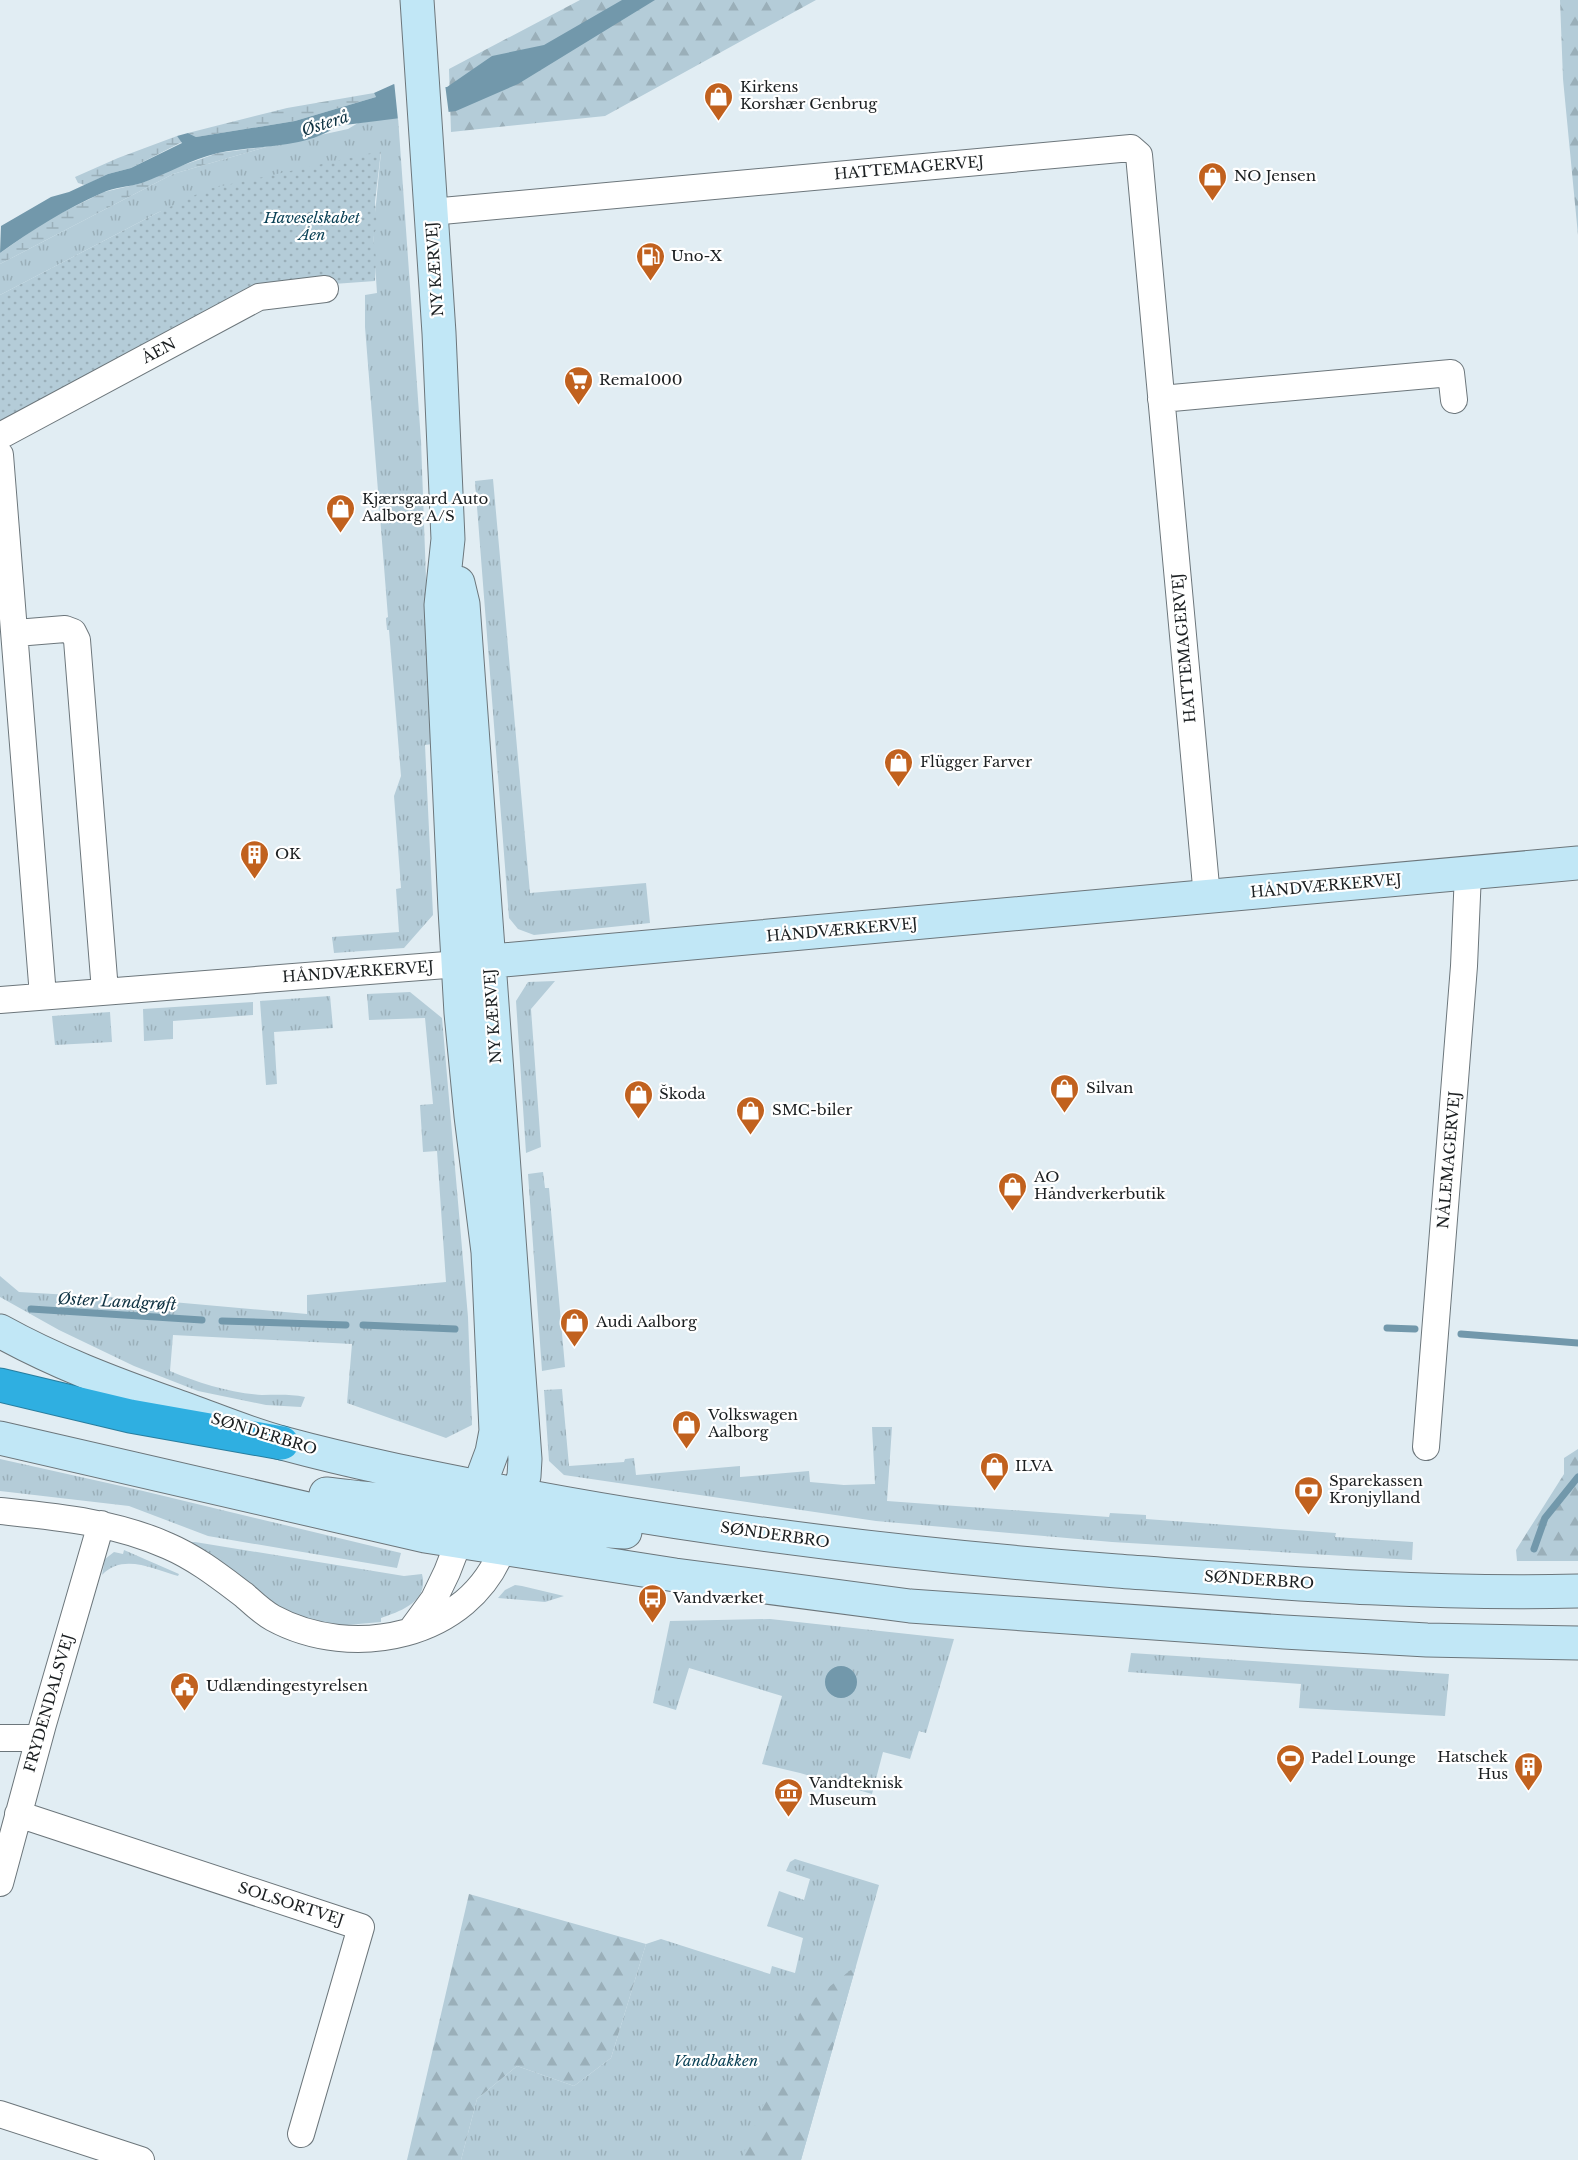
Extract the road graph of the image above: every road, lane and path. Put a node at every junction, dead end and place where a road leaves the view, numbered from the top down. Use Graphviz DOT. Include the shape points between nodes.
graph roads {
  1 [pos="417,0"];
  2 [pos="431,212"];
  3 [pos="325,289"];
  4 [pos="1161,399"];
  5 [pos="1454,400"];
  6 [pos="0,436"];
  7 [pos="0,455"];
  8 [pos="16,633"];
  9 [pos="1578,863"];
  10 [pos="1468,873"];
  11 [pos="1207,897"];
  12 [pos="474,963"];
  13 [pos="105,991"];
  14 [pos="44,996"];
  15 [pos="0,1000"];
  16 [pos="0,1331"];
  17 [pos="0,1385"];
  18 [pos="0,1438"];
  19 [pos="282,1443"];
  20 [pos="1426,1447"];
  21 [pos="0,1511"];
  22 [pos="469,1514"];
  23 [pos="511,1521"];
  24 [pos="101,1524"];
  25 [pos="1578,1591"];
  26 [pos="410,1631"];
  27 [pos="1578,1642"];
  28 [pos="0,1738"];
  29 [pos="39,1738"];
  30 [pos="18,1814"];
  31 [pos="0,1883"];
  32 [pos="0,2114"];
  33 [pos="301,2134"];
  34 [pos="141,2160"];
  1 -- 2 [label="street, NY KÆRVEJ"];
  2 -- 4 [label="street, HATTEMAGERVEJ" via="1131,148 1139,155"];
  2 -- 12 [label="street, NY KÆRVEJ" via="447,538 441,606"];
  3 -- 6 [label="street, ÅEN" via="259,297"];
  4 -- 5 [label="street" via="1452,373"];
  4 -- 11 [label="street, HATTEMAGERVEJ"];
  7 -- 8 [label="street"];
  8 -- 13 [label="street" via="65,629 73,632 77,640"];
  8 -- 14 [label="street"];
  9 -- 10 [label="street, HÅNDVÆRKERVEJ"];
  10 -- 11 [label="street, HÅNDVÆRKERVEJ"];
  10 -- 20 [label="street, NÅLEMAGERVEJ"];
  11 -- 12 [label="street, HÅNDVÆRKERVEJ"];
  12 -- 13 [label="street, HÅNDVÆRKERVEJ"];
  12 -- 22 [label="street, NY KÆRVEJ" via="470,1105 488,1252 496,1431"];
  12 -- 23 [label="street, NY KÆRVEJ" via="524,1437 524,1476"];
  13 -- 14 [label="street, HÅNDVÆRKERVEJ"];
  14 -- 15 [label="street, HÅNDVÆRKERVEJ"];
  16 -- 19 [label="street, SØNDERBRO" via="83,1371"];
  17 -- 19 [label="highway" via="130,1416"];
  18 -- 22 [label="street, SØNDERBRO" via="425,1536"];
  19 -- 22 [label="street, SØNDERBRO"];
  21 -- 24 [label="street"];
  22 -- 23 [label="street, SØNDERBRO"];
  22 -- 23 [label="street" via="478,1528"];
  22 -- 26 [label="street" via="435,1599"];
  23 -- 25 [label="street, SØNDERBRO" via="660,1520 932,1555 1234,1579 1414,1590"];
  23 -- 26 [label="street" via="496,1565 472,1597"];
  23 -- 27 [label="street, SØNDERBRO" via="675,1575 910,1606 1308,1634"];
  24 -- 26 [label="street" via="150,1538 178,1551 219,1576 271,1617 302,1630 358,1640"];
  24 -- 29 [label="street, FRYDENDALSVEJ"];
  28 -- 29 [label="street"];
  29 -- 30 [label="street, FRYDENDALSVEJ"];
  30 -- 31 [label="street, FRYDENDALSVEJ"];
  30 -- 33 [label="street, SOLSORTVEJ" via="361,1927"];
  32 -- 34 [label="street"];
}
